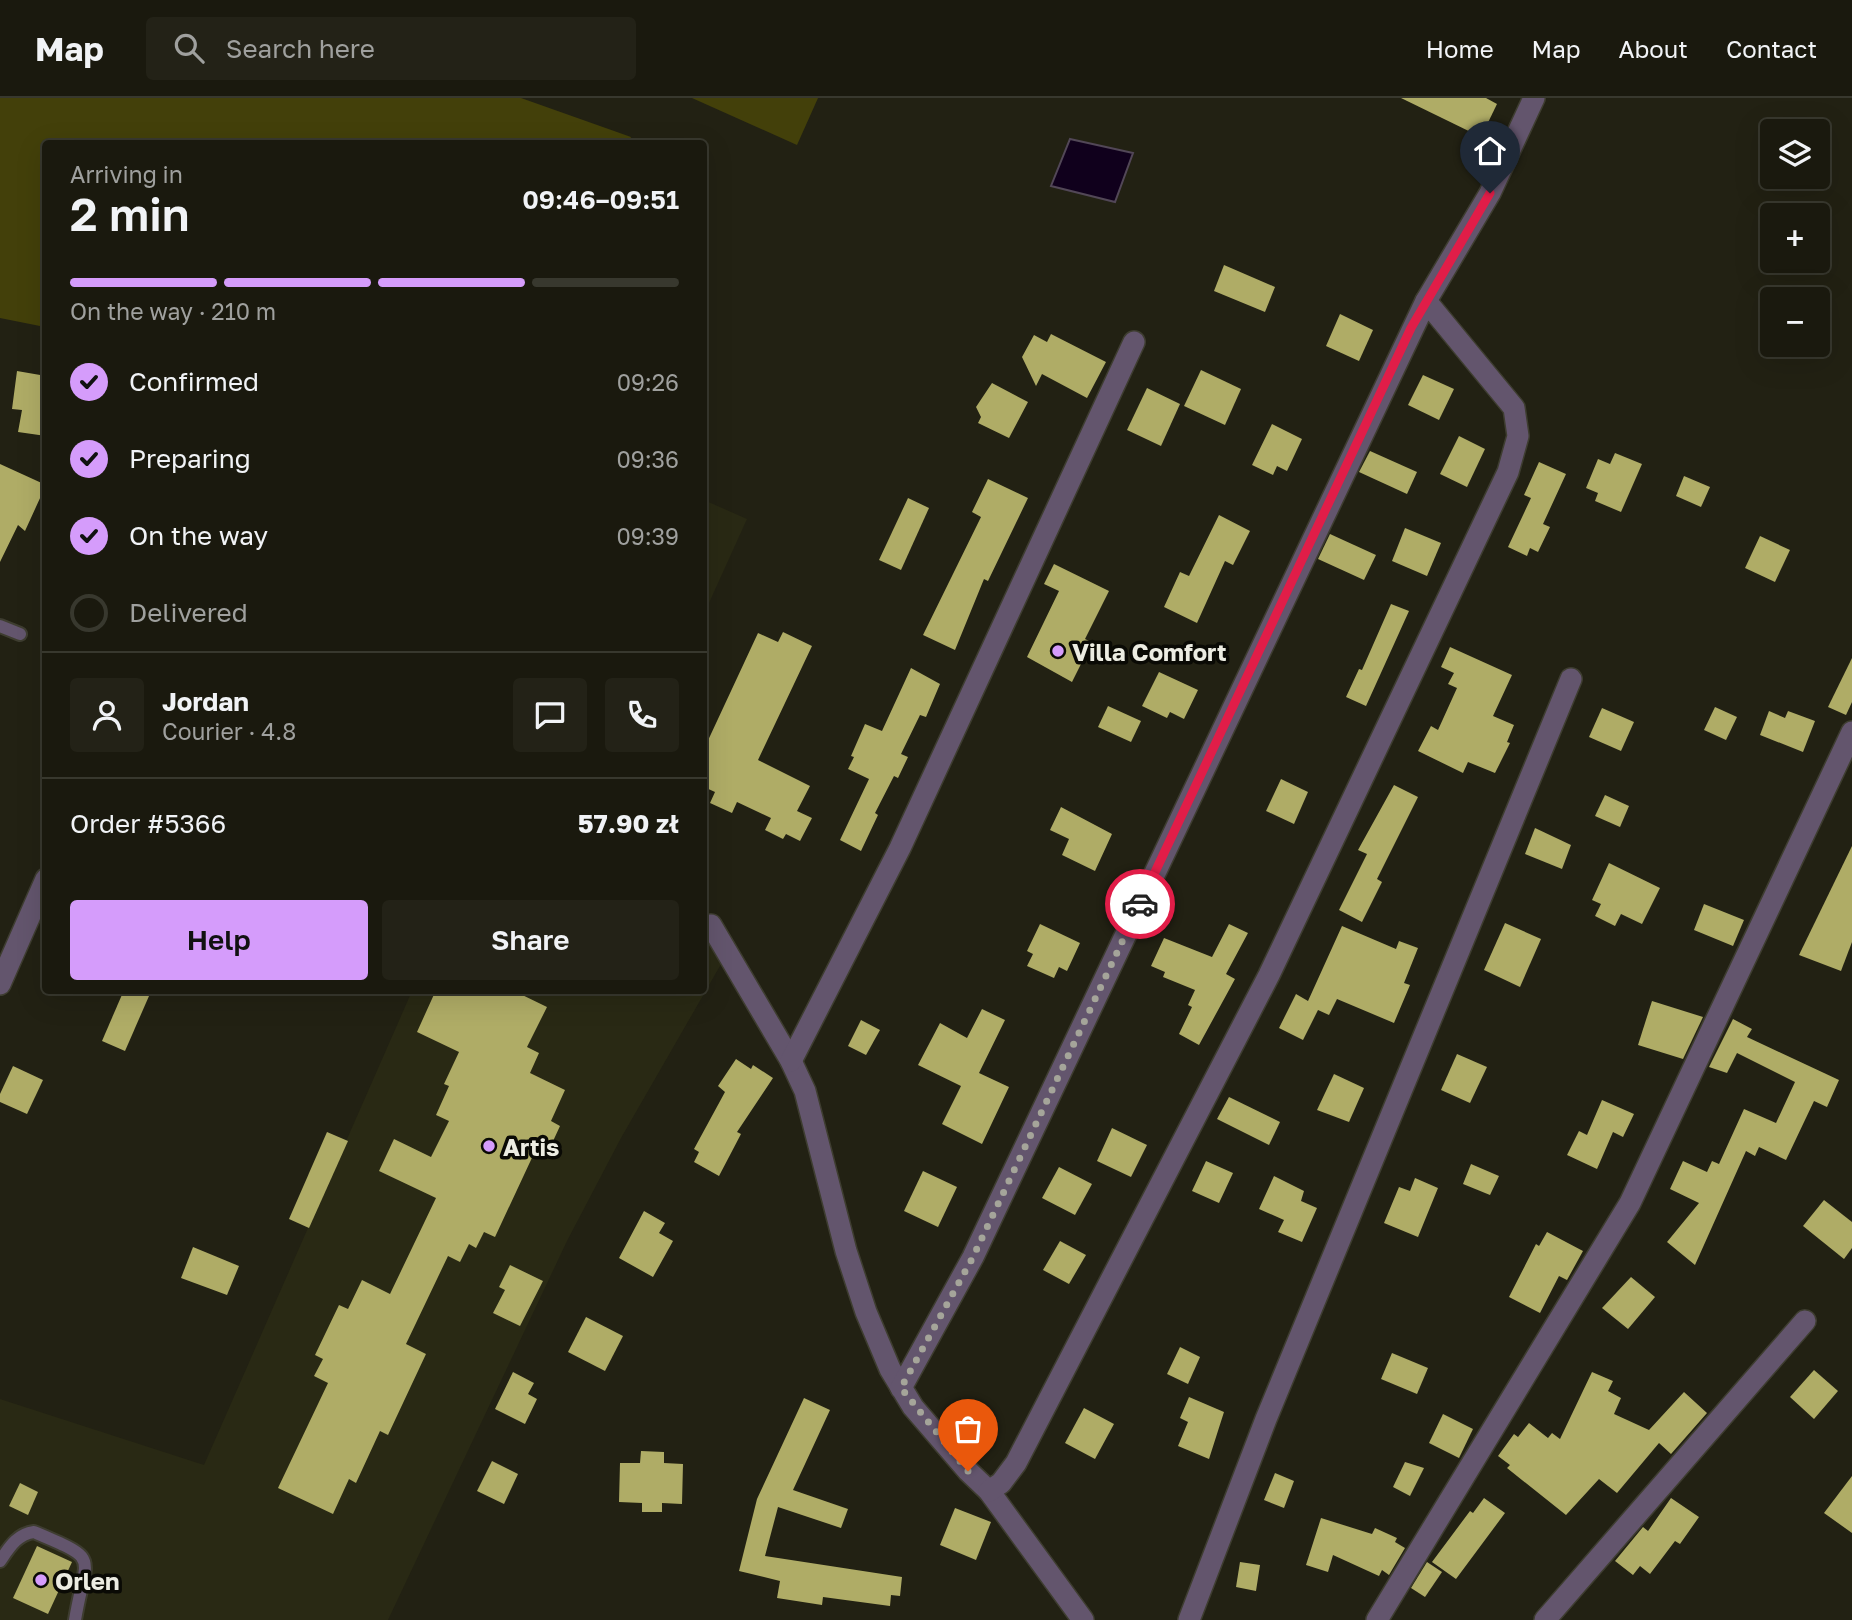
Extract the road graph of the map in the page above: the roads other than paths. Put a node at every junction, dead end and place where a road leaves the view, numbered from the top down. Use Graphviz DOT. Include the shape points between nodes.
graph roads {
  1 [pos="1534,98"];
  2 [pos="1426,301"];
  3 [pos="1134,342"];
  4 [pos="0,625"];
  5 [pos="20,634"];
  6 [pos="1571,679"];
  7 [pos="1852,732"];
  8 [pos="42,888"];
  9 [pos="711,925"];
  10 [pos="0,984"];
  11 [pos="791,1061"];
  12 [pos="1805,1321"];
  13 [pos="901,1388"];
  14 [pos="989,1491"];
  15 [pos="0,1561"];
  16 [pos="75,1620"];
  17 [pos="1083,1620"];
  18 [pos="1189,1620"];
  19 [pos="1377,1620"];
  20 [pos="1545,1620"];
  1 -- 2 [label="street" via="1490,193"];
  2 -- 13 [label="street" via="973,1257"];
  2 -- 14 [label="street" via="1514,408 1518,436 1508,472 1269,975 1016,1463"];
  3 -- 11 [label="street" via="900,848"];
  4 -- 5 [label="lane"];
  6 -- 18 [label="street" via="1266,1419"];
  7 -- 19 [label="street" via="1625,1213"];
  8 -- 10 [label="street"];
  9 -- 11 [label="street"];
  11 -- 13 [label="street" via="805,1091 866,1312"];
  12 -- 20 [label="street"];
  13 -- 14 [label="street"];
  14 -- 17 [label="street"];
  15 -- 16 [label="lane" via="11,1545 34,1532 79,1552 86,1564"];
}
